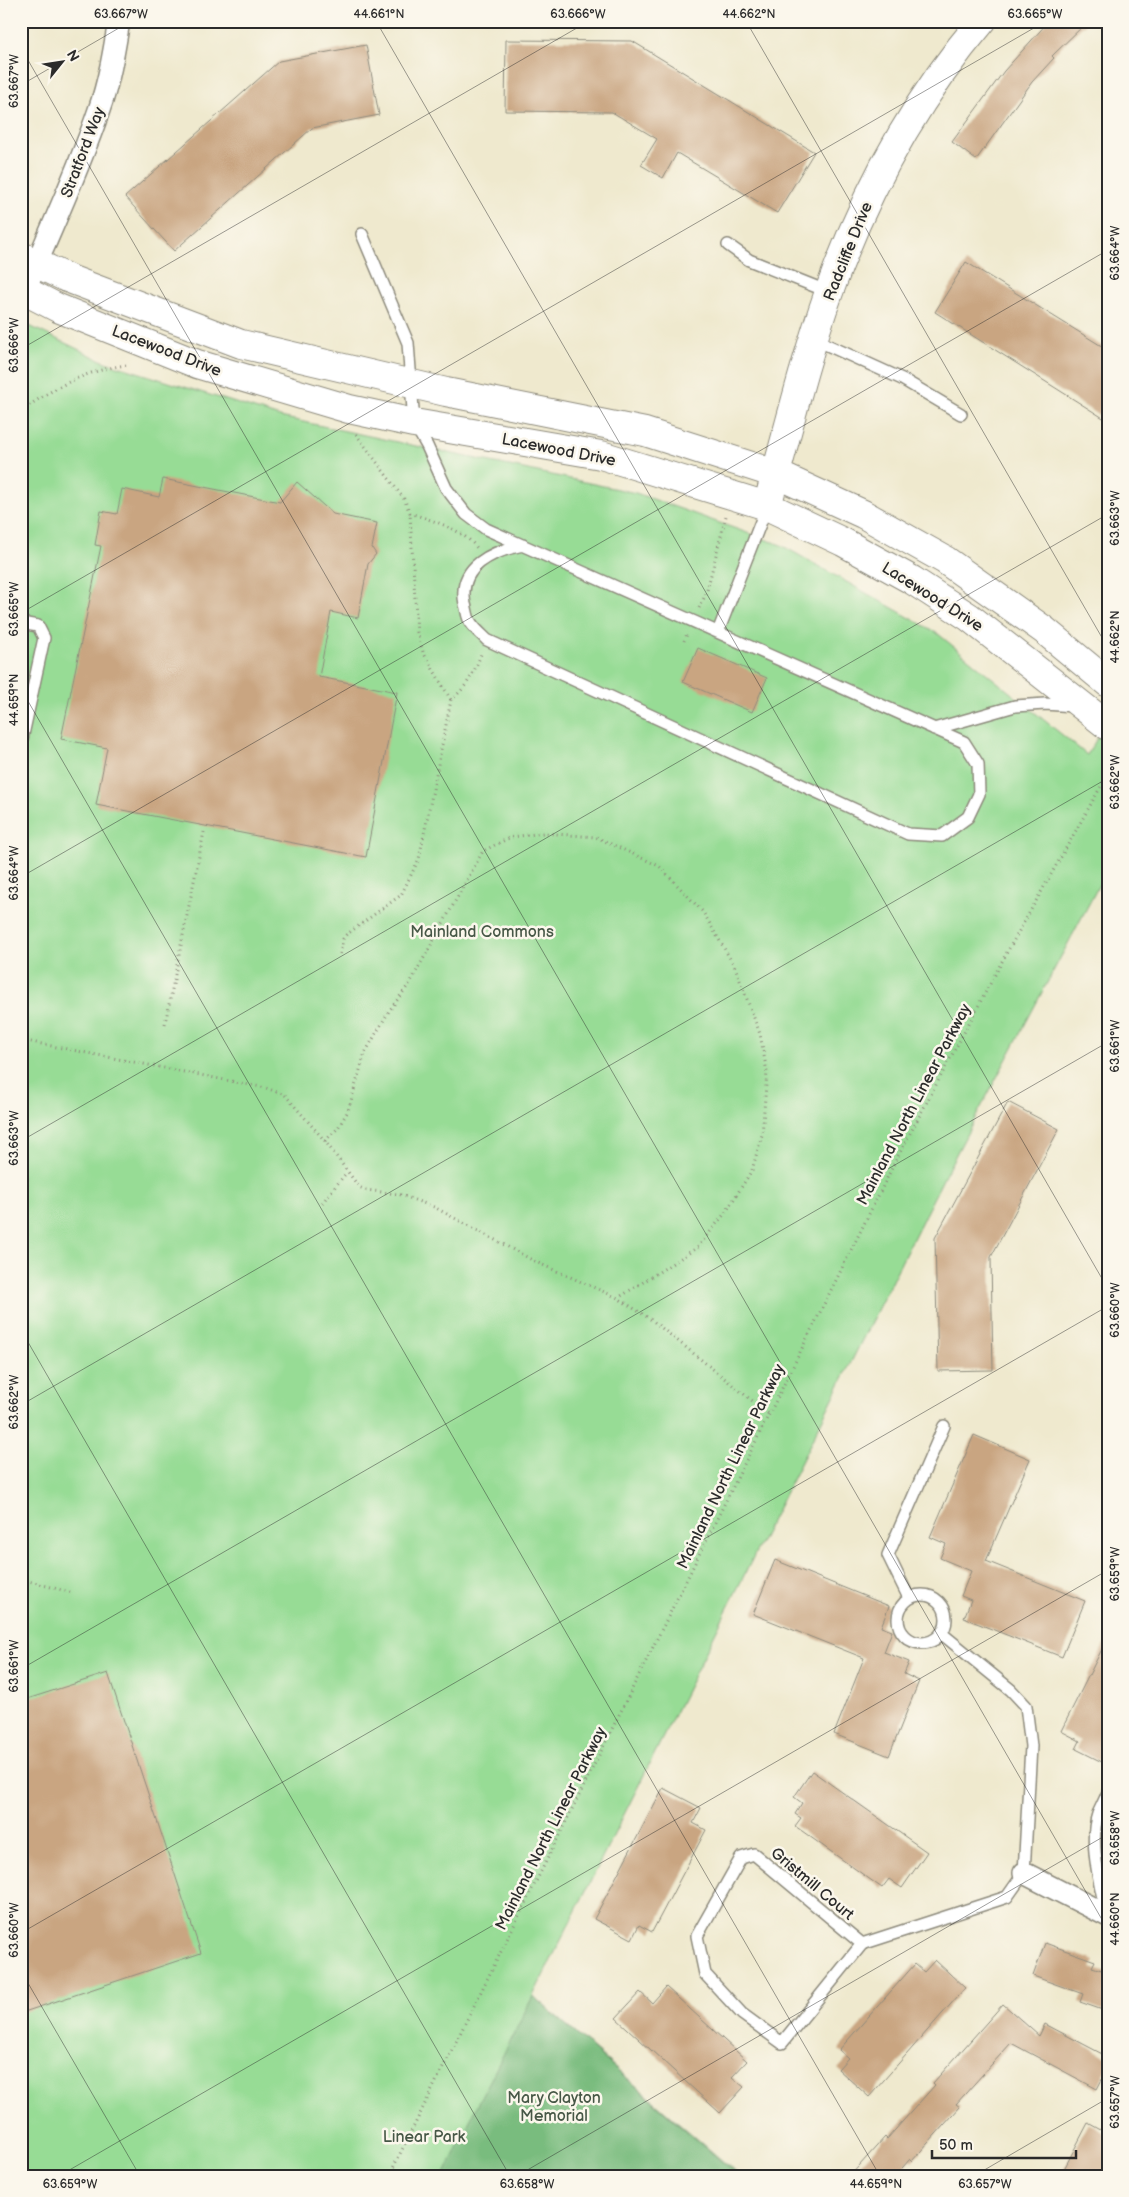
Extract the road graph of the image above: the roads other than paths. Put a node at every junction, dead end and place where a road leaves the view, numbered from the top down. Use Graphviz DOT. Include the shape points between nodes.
graph roads {
  1 [pos="119,21"];
  2 [pos="982,21"];
  3 [pos="362,234"];
  4 [pos="728,245"];
  5 [pos="26,280"];
  6 [pos="829,292"];
  7 [pos="814,338"];
  8 [pos="410,384"];
  9 [pos="961,414"];
  10 [pos="414,423"];
  11 [pos="776,474"];
  12 [pos="767,506"];
  13 [pos="523,545"];
  14 [pos="21,622"];
  15 [pos="718,632"];
  16 [pos="1108,683"];
  17 [pos="1086,707"];
  18 [pos="1108,726"];
  19 [pos="934,729"];
  20 [pos="21,744"];
  21 [pos="944,1426"];
  22 [pos="909,1598"];
  23 [pos="940,1632"];
  24 [pos="1108,1792"];
  25 [pos="1024,1872"];
  26 [pos="1107,1916"];
  27 [pos="862,1944"];
  1 -- 5 [label="street, Stratford Way" via="100,108 75,176"];
  2 -- 6 [label="main road, Radcliffe Drive" via="953,55 891,152 862,209"];
  3 -- 8 [label="lane" via="408,343"];
  4 -- 6 [label="lane" via="749,260"];
  5 -- 8 [label="main road, Lacewood Drive" via="67,278 241,344"];
  5 -- 10 [label="main road, Lacewood Drive" via="58,308 197,364 349,409"];
  6 -- 7 [label="main road, Radcliffe Drive"];
  7 -- 9 [label="lane" via="902,379"];
  7 -- 11 [label="main road, Radcliffe Drive"];
  8 -- 10 [label="lane"];
  8 -- 11 [label="main road, Lacewood Drive" via="645,432"];
  10 -- 12 [label="main road, Lacewood Drive" via="601,455"];
  10 -- 13 [label="lane" via="446,488 466,514 486,529"];
  11 -- 12 [label="main road, Radcliffe Drive"];
  11 -- 16 [label="main road, Lacewood Drive" via="863,514 944,560 1044,630"];
  12 -- 15 [label="lane"];
  12 -- 17 [label="main road, Lacewood Drive" via="912,580 969,617"];
  13 -- 15 [label="lane"];
  13 -- 19 [label="lane" via="501,549 484,557 470,574 463,596 469,621 487,640 908,834 942,836 968,817 979,794 978,764 964,742"];
  14 -- 20 [label="lane" via="38,626 44,638"];
  15 -- 19 [label="lane"];
  17 -- 18 [label="main road, Lacewood Drive"];
  17 -- 19 [label="lane" via="1014,706"];
  21 -- 22 [label="lane" via="888,1555"];
  22 -- 23 [label="lane" via="925,1595 940,1603 946,1618"];
  22 -- 23 [label="lane" via="898,1620 904,1635 911,1640 927,1642"];
  23 -- 25 [label="lane" via="1026,1706 1031,1746"];
  24 -- 26 [label="lane" via="1095,1832 1097,1868"];
  25 -- 26 [label="street"];
  25 -- 27 [label="lane" via="1007,1897"];
  27 -- 27 [label="lane, Gristmill Court" via="754,1854 741,1858 697,1936 706,1974 742,2014 782,2043"];
}
